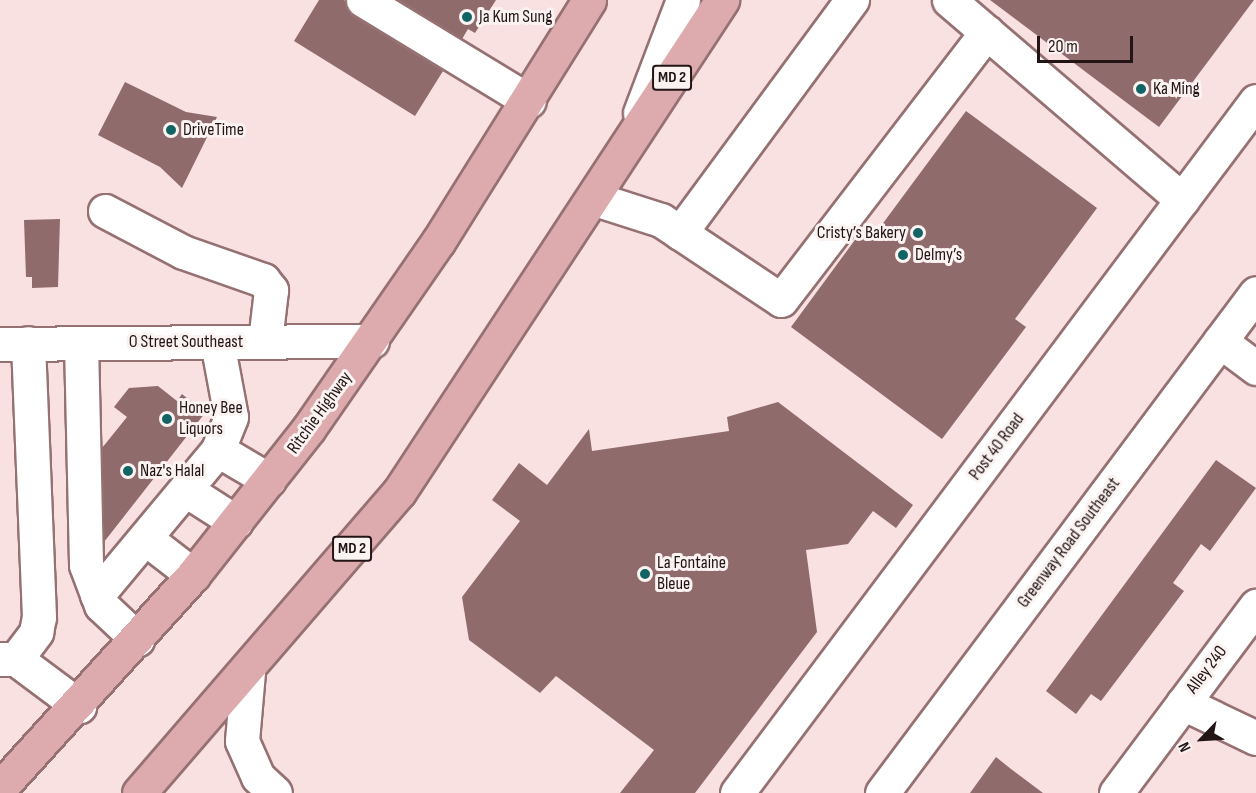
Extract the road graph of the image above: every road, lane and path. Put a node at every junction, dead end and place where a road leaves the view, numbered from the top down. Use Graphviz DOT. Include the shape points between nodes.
graph roads {
  1 [pos="363,0"];
  2 [pos="588,0"];
  3 [pos="683,0"];
  4 [pos="722,0"];
  5 [pos="852,0"];
  6 [pos="958,3"];
  7 [pos="987,32"];
  8 [pos="529,100"];
  9 [pos="1256,101"];
  10 [pos="623,156"];
  11 [pos="595,199"];
  12 [pos="1182,200"];
  13 [pos="105,211"];
  14 [pos="680,233"];
  15 [pos="1256,293"];
  16 [pos="265,341"];
  17 [pos="372,341"];
  18 [pos="1220,341"];
  19 [pos="217,342"];
  20 [pos="14,343"];
  21 [pos="81,343"];
  22 [pos="1256,368"];
  23 [pos="218,450"];
  24 [pos="270,480"];
  25 [pos="186,490"];
  26 [pos="236,522"];
  27 [pos="145,538"];
  28 [pos="193,575"];
  29 [pos="97,595"];
  30 [pos="1256,606"];
  31 [pos="137,639"];
  32 [pos="8,659"];
  33 [pos="248,672"];
  34 [pos="1183,702"];
  35 [pos="79,706"];
  36 [pos="1256,738"];
  37 [pos="46,741"];
  38 [pos="0,776"];
  39 [pos="0,788"];
  40 [pos="139,793"];
  41 [pos="275,793"];
  42 [pos="737,793"];
  43 [pos="882,793"];
  44 [pos="1116,793"];
  1 -- 8 [label="street"];
  2 -- 8 [label="main road, Ritchie Highway"];
  3 -- 10 [label="street"];
  4 -- 10 [label="main road, MD 2"];
  5 -- 14 [label="street"];
  6 -- 7 [label="street"];
  7 -- 12 [label="street"];
  7 -- 14 [label="street" via="781,300"];
  8 -- 17 [label="main road, Ritchie Highway"];
  9 -- 12 [label="street, Post 40 Road"];
  10 -- 11 [label="main road, MD 2"];
  11 -- 14 [label="street" via="662,220"];
  11 -- 33 [label="main road, MD 2" via="399,492"];
  12 -- 42 [label="street, Post 40 Road"];
  13 -- 16 [label="street" via="183,252 263,280 271,290"];
  15 -- 18 [label="street, Greenway Road Southeast"];
  16 -- 17 [label="street, O Street Southeast"];
  16 -- 19 [label="street, O Street Southeast"];
  17 -- 24 [label="main road, Ritchie Highway"];
  18 -- 22 [label="street"];
  18 -- 43 [label="street, Greenway Road Southeast"];
  19 -- 21 [label="street, O Street Southeast"];
  19 -- 23 [label="street" via="231,417"];
  20 -- 21 [label="street, O Street Southeast"];
  20 -- 32 [label="street" via="39,616 36,632"];
  21 -- 29 [label="street" via="86,565"];
  23 -- 24 [label="street"];
  23 -- 25 [label="street"];
  24 -- 26 [label="main road, Ritchie Highway"];
  25 -- 26 [label="street"];
  25 -- 27 [label="street"];
  26 -- 28 [label="main road, Ritchie Highway"];
  27 -- 28 [label="street"];
  27 -- 29 [label="street"];
  28 -- 31 [label="main road, Ritchie Highway"];
  29 -- 31 [label="street"];
  30 -- 34 [label="street, Alley 240"];
  31 -- 35 [label="main road, Ritchie Highway"];
  32 -- 35 [label="street"];
  33 -- 40 [label="main road, MD 2"];
  33 -- 41 [label="street" via="242,741 258,777"];
  34 -- 36 [label="street"];
  34 -- 44 [label="street, Alley 240"];
  35 -- 37 [label="main road, Ritchie Highway"];
  37 -- 38 [label="main road"];
  37 -- 39 [label="main road, Ritchie Highway"];
}
